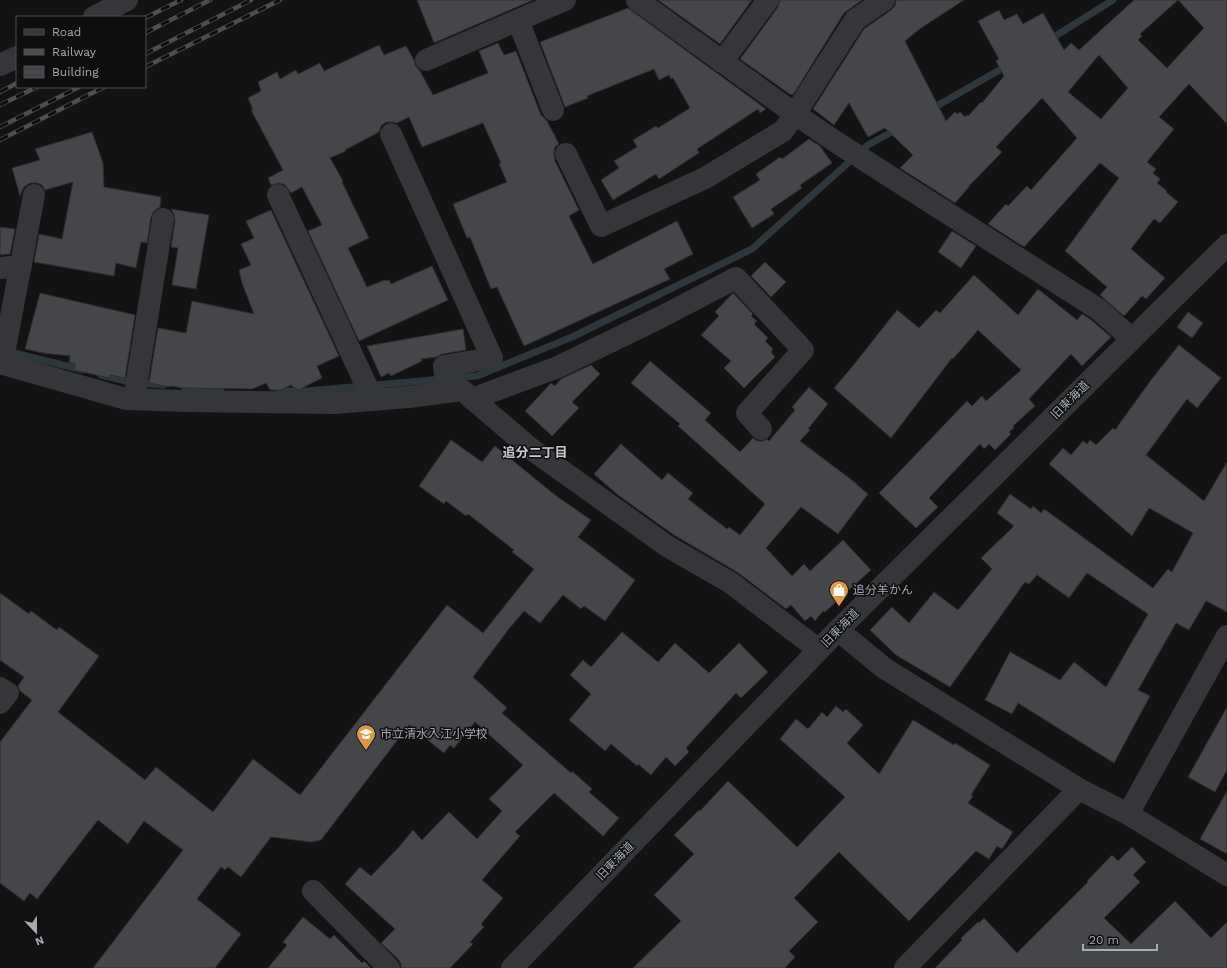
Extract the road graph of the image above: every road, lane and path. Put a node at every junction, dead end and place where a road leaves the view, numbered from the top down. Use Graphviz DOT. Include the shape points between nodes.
graph roads {
  1 [pos="127,0"];
  2 [pos="565,0"];
  3 [pos="638,0"];
  4 [pos="768,0"];
  5 [pos="884,0"];
  6 [pos="96,16"];
  7 [pos="518,20"];
  8 [pos="16,58"];
  9 [pos="426,60"];
  10 [pos="722,62"];
  11 [pos="0,66"];
  12 [pos="553,110"];
  13 [pos="795,114"];
  14 [pos="391,134"];
  15 [pos="566,154"];
  16 [pos="34,195"];
  17 [pos="278,195"];
  18 [pos="162,219"];
  19 [pos="1223,258"];
  20 [pos="10,267"];
  21 [pos="1132,339"];
  22 [pos="1,364"];
  23 [pos="447,392"];
  24 [pos="134,399"];
  25 [pos="472,399"];
  26 [pos="373,400"];
  27 [pos="762,429"];
  28 [pos="838,630"];
  29 [pos="1227,636"];
  30 [pos="819,650"];
  31 [pos="0,688"];
  32 [pos="0,703"];
  33 [pos="1080,789"];
  34 [pos="1128,814"];
  35 [pos="1227,875"];
  36 [pos="313,891"];
  37 [pos="913,965"];
  38 [pos="390,968"];
  39 [pos="512,968"];
  1 -- 6 [label="street"];
  2 -- 7 [label="street"];
  3 -- 10 [label="street"];
  4 -- 10 [label="street"];
  5 -- 13 [label="street" via="855,20"];
  7 -- 9 [label="street"];
  7 -- 12 [label="street"];
  8 -- 11 [label="street"];
  10 -- 13 [label="street"];
  13 -- 15 [label="street" via="783,131 705,178 601,226"];
  13 -- 21 [label="street" via="1098,309"];
  14 -- 23 [label="street" via="492,358 444,366"];
  16 -- 20 [label="street"];
  17 -- 26 [label="street"];
  18 -- 24 [label="street"];
  19 -- 21 [label="street, 旧東海道"];
  20 -- 22 [label="street"];
  21 -- 28 [label="street, 旧東海道"];
  22 -- 24 [label="street" via="126,399"];
  23 -- 25 [label="street" via="462,390"];
  23 -- 26 [label="street"];
  24 -- 26 [label="street" via="334,403"];
  25 -- 27 [label="street" via="558,367 736,278 803,350 747,413"];
  25 -- 30 [label="street" via="530,448 667,546 731,583"];
  28 -- 30 [label="street, 旧東海道"];
  28 -- 33 [label="street" via="884,668"];
  29 -- 34 [label="street"];
  30 -- 39 [label="street, 旧東海道"];
  31 -- 32 [label="street" via="8,693"];
  33 -- 34 [label="street"];
  33 -- 37 [label="street"];
  34 -- 35 [label="street"];
  36 -- 38 [label="street"];
}
